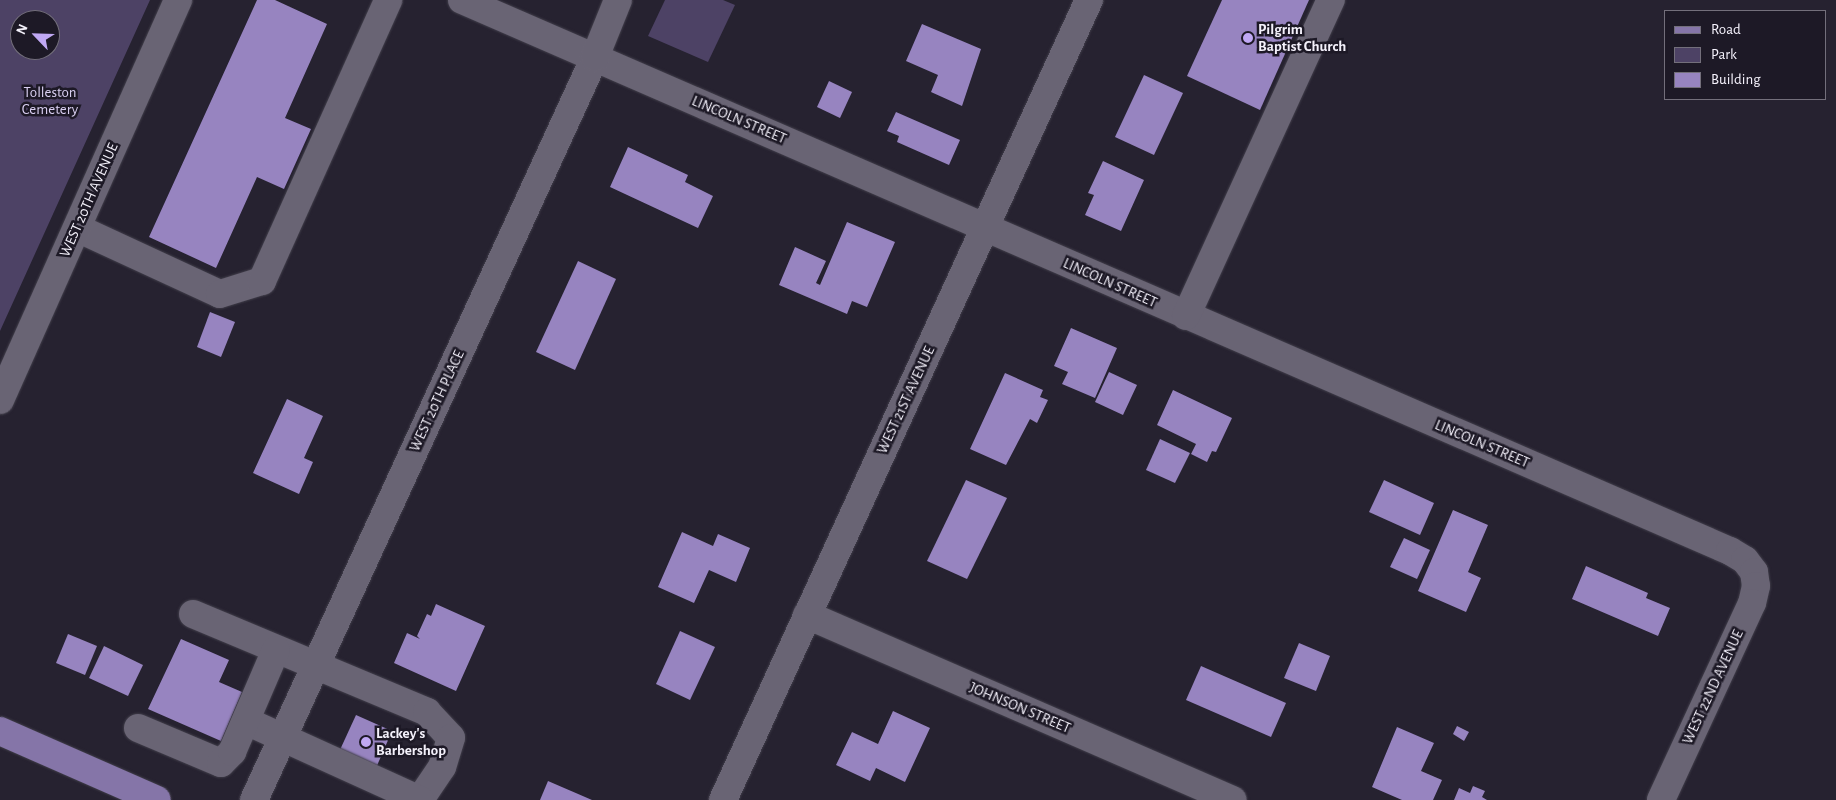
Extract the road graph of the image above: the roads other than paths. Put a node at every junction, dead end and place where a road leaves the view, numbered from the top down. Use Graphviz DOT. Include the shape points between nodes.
graph roads {
  1 [pos="178,0"];
  2 [pos="388,0"];
  3 [pos="462,0"];
  4 [pos="618,0"];
  5 [pos="1088,0"];
  6 [pos="1331,0"];
  7 [pos="595,57"];
  8 [pos="985,227"];
  9 [pos="77,228"];
  10 [pos="1186,316"];
  11 [pos="0,400"];
  12 [pos="1754,572"];
  13 [pos="193,614"];
  14 [pos="807,615"];
  15 [pos="276,650"];
  16 [pos="315,667"];
  17 [pos="246,721"];
  18 [pos="138,728"];
  19 [pos="0,731"];
  20 [pos="282,738"];
  21 [pos="157,800"];
  22 [pos="254,800"];
  23 [pos="723,800"];
  24 [pos="1233,800"];
  25 [pos="1661,800"];
  1 -- 9 [label="street, WEST 20TH AVENUE"];
  2 -- 9 [label="street" via="262,280 220,294"];
  3 -- 7 [label="street, LINCOLN STREET"];
  4 -- 7 [label="street, WEST 20TH PLACE"];
  5 -- 8 [label="street, WEST 21ST AVENUE"];
  6 -- 10 [label="street"];
  7 -- 8 [label="street, LINCOLN STREET"];
  7 -- 16 [label="street, WEST 20TH PLACE"];
  8 -- 10 [label="street, LINCOLN STREET"];
  8 -- 14 [label="street, WEST 21ST AVENUE"];
  9 -- 11 [label="street, WEST 20TH AVENUE"];
  10 -- 12 [label="street, LINCOLN STREET" via="1730,551 1745,560"];
  12 -- 25 [label="street, WEST 22ND AVENUE" via="1756,586 1752,603"];
  13 -- 15 [label="street"];
  14 -- 23 [label="street, WEST 21ST AVENUE"];
  14 -- 24 [label="street, JOHNSON STREET"];
  15 -- 16 [label="street"];
  15 -- 17 [label="street"];
  16 -- 20 [label="street, WEST 20TH PLACE"];
  16 -- 20 [label="street" via="427,712 451,738 442,767 420,800"];
  17 -- 18 [label="street" via="232,752 221,763"];
  17 -- 20 [label="street"];
  19 -- 21 [label="main road"];
  20 -- 22 [label="street, WEST 20TH PLACE"];
}
